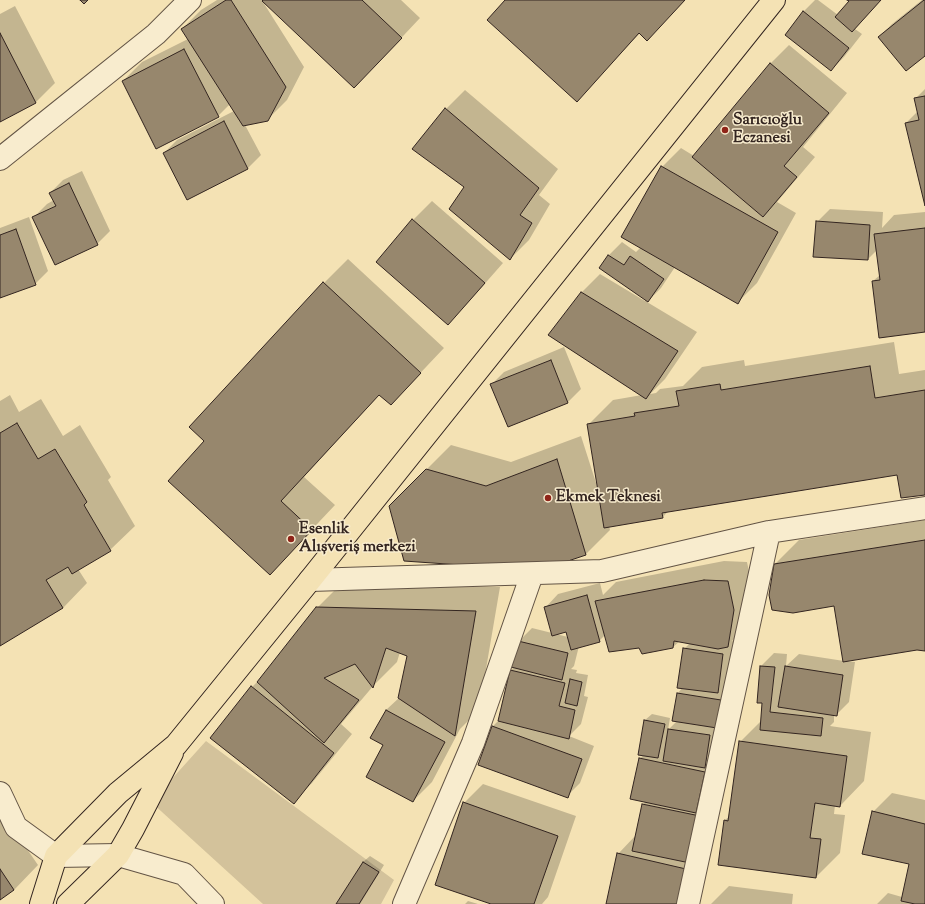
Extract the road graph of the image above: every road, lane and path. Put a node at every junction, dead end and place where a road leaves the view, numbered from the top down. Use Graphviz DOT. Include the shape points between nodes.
graph roads {
  1 [pos="190,0"];
  2 [pos="774,0"];
  3 [pos="0,160"];
  4 [pos="925,508"];
  5 [pos="769,532"];
  6 [pos="532,574"];
  7 [pos="310,580"];
  8 [pos="176,745"];
  9 [pos="0,793"];
  10 [pos="118,854"];
  11 [pos="56,856"];
  12 [pos="41,904"];
  13 [pos="68,904"];
  14 [pos="213,904"];
  15 [pos="404,904"];
  16 [pos="688,904"];
  1 -- 3 [label="street" via="156,34"];
  2 -- 7 [label="main road"];
  4 -- 5 [label="street"];
  5 -- 6 [label="street" via="602,572"];
  5 -- 16 [label="street"];
  6 -- 7 [label="street"];
  6 -- 15 [label="street" via="473,743"];
  7 -- 8 [label="main road"];
  8 -- 10 [label="main road"];
  8 -- 11 [label="main road" via="118,793"];
  9 -- 11 [label="street" via="16,827"];
  10 -- 11 [label="street"];
  10 -- 13 [label="main road"];
  10 -- 14 [label="street" via="184,874"];
  11 -- 12 [label="main road"];
}
